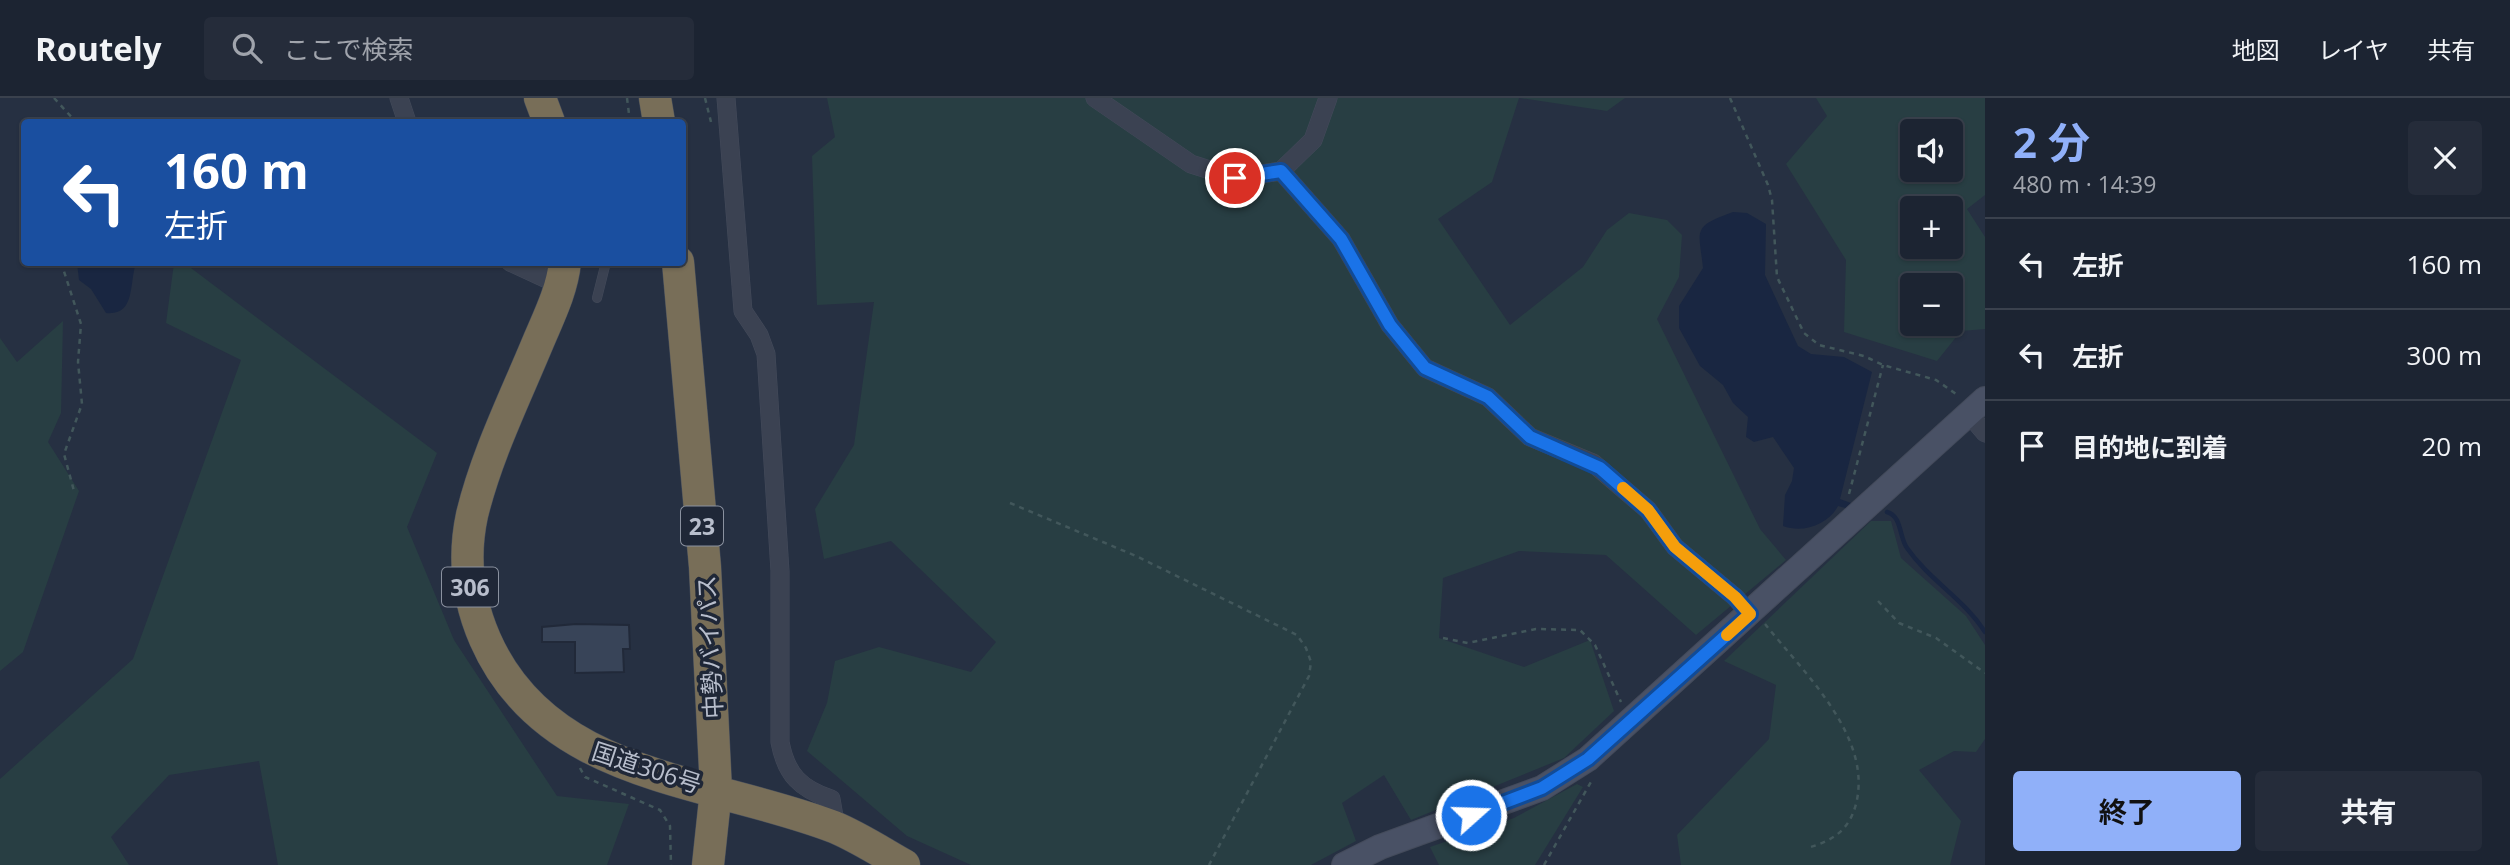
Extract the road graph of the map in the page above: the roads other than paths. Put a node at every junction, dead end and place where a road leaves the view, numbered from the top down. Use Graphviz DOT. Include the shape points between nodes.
graph roads {
  1 [pos="399,98"];
  2 [pos="540,98"];
  3 [pos="655,98"];
  4 [pos="726,98"];
  5 [pos="1095,98"];
  6 [pos="1328,98"];
  7 [pos="406,119"];
  8 [pos="548,119"];
  9 [pos="658,119"];
  10 [pos="1281,171"];
  11 [pos="528,266"];
  12 [pos="605,266"];
  13 [pos="678,266"];
  14 [pos="563,274"];
  15 [pos="597,298"];
  16 [pos="1977,406"];
  17 [pos="1985,433"];
  18 [pos="1752,612"];
  19 [pos="716,790"];
  20 [pos="836,828"];
  21 [pos="708,865"];
  22 [pos="904,865"];
  23 [pos="1345,865"];
  1 -- 7 [label="street"];
  2 -- 8 [label="highway"];
  3 -- 9 [label="highway"];
  4 -- 20 [label="street" via="743,311 766,354 780,571 780,742 784,762 804,790 831,799"];
  5 -- 10 [label="street" via="1191,164 1235,178"];
  6 -- 10 [label="street" via="1312,140"];
  10 -- 18 [label="street" via="1341,239 1390,325 1425,368 1488,397 1530,437 1600,468 1648,510 1675,547"];
  11 -- 14 [label="street"];
  12 -- 15 [label="lane"];
  13 -- 19 [label="highway, 中勢バイパス / 23" via="705,567"];
  14 -- 19 [label="highway, 国道306号 / 306" via="490,457 472,517 467,557 480,627 506,678 535,712 586,748 645,771"];
  16 -- 17 [label="street"];
  16 -- 18 [label="street"];
  18 -- 23 [label="street" via="1588,759 1542,788 1380,847"];
  19 -- 20 [label="highway, 国道306号 / 306"];
  19 -- 21 [label="highway, 中勢バイパス / 23"];
  20 -- 22 [label="highway, 国道306号 / 306"];
}
